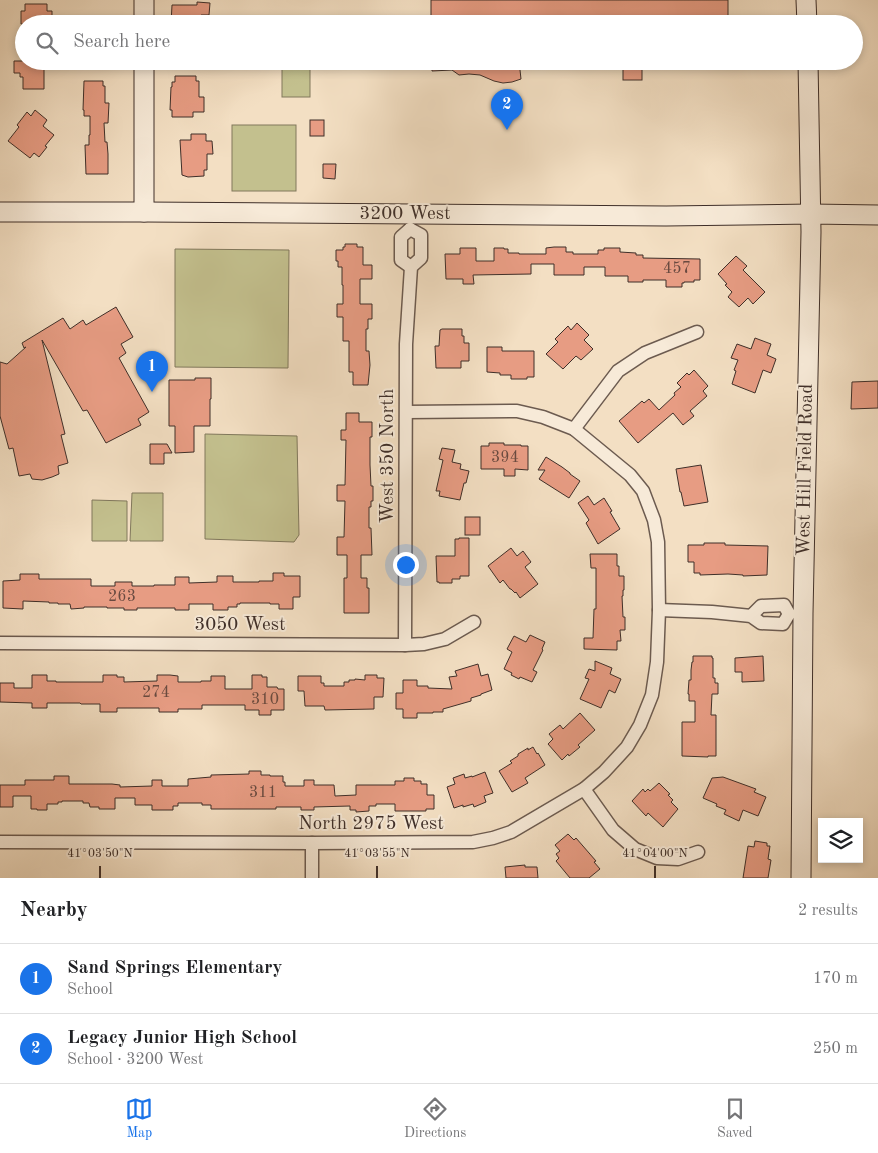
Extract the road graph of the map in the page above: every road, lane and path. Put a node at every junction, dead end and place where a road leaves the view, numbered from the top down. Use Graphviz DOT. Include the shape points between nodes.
graph roads {
  1 [pos="144,0"];
  2 [pos="806,0"];
  3 [pos="144,15"];
  4 [pos="807,15"];
  5 [pos="144,70"];
  6 [pos="808,70"];
  7 [pos="0,212"];
  8 [pos="144,212"];
  9 [pos="811,214"];
  10 [pos="878,215"];
  11 [pos="410,222"];
  12 [pos="411,267"];
  13 [pos="697,332"];
  14 [pos="407,412"];
  15 [pos="574,429"];
  16 [pos="660,610"];
  17 [pos="796,614"];
  18 [pos="751,616"];
  19 [pos="474,622"];
  20 [pos="0,643"];
  21 [pos="405,645"];
  22 [pos="584,789"];
  23 [pos="0,842"];
  24 [pos="312,843"];
  25 [pos="698,852"];
  26 [pos="312,878"];
  27 [pos="801,878"];
  1 -- 3 [label="street"];
  2 -- 4 [label="street"];
  5 -- 8 [label="street"];
  6 -- 9 [label="street, West Hill Field Road"];
  7 -- 8 [label="street, 3200 West"];
  8 -- 11 [label="street, 3200 West"];
  9 -- 10 [label="street, 3200 West"];
  9 -- 11 [label="street, 3200 West"];
  9 -- 17 [label="street, West Hill Field Road" via="810,318"];
  11 -- 12 [label="street" via="401,237 401,260"];
  11 -- 12 [label="street, West 350 North" via="421,236 421,258"];
  12 -- 14 [label="street, West 350 North" via="406,344"];
  13 -- 15 [label="street" via="645,353 618,371"];
  14 -- 15 [label="street" via="517,411"];
  14 -- 21 [label="street, West 350 North"];
  15 -- 16 [label="street, North 2975 West" via="630,475 643,491 658,542"];
  16 -- 18 [label="street"];
  16 -- 22 [label="street, North 2975 West" via="652,695 640,725 627,747"];
  17 -- 18 [label="street" via="783,624 761,624"];
  17 -- 18 [label="street" via="784,606 761,606"];
  17 -- 27 [label="street, West Hill Field Road"];
  19 -- 21 [label="street, 3050 West" via="444,640"];
  20 -- 21 [label="street, 3050 West"];
  22 -- 24 [label="street, North 2975 West" via="511,832 473,842"];
  22 -- 25 [label="street" via="613,830 634,849 657,858 678,859"];
  23 -- 24 [label="street, North 2975 West"];
  24 -- 26 [label="street"];
}
